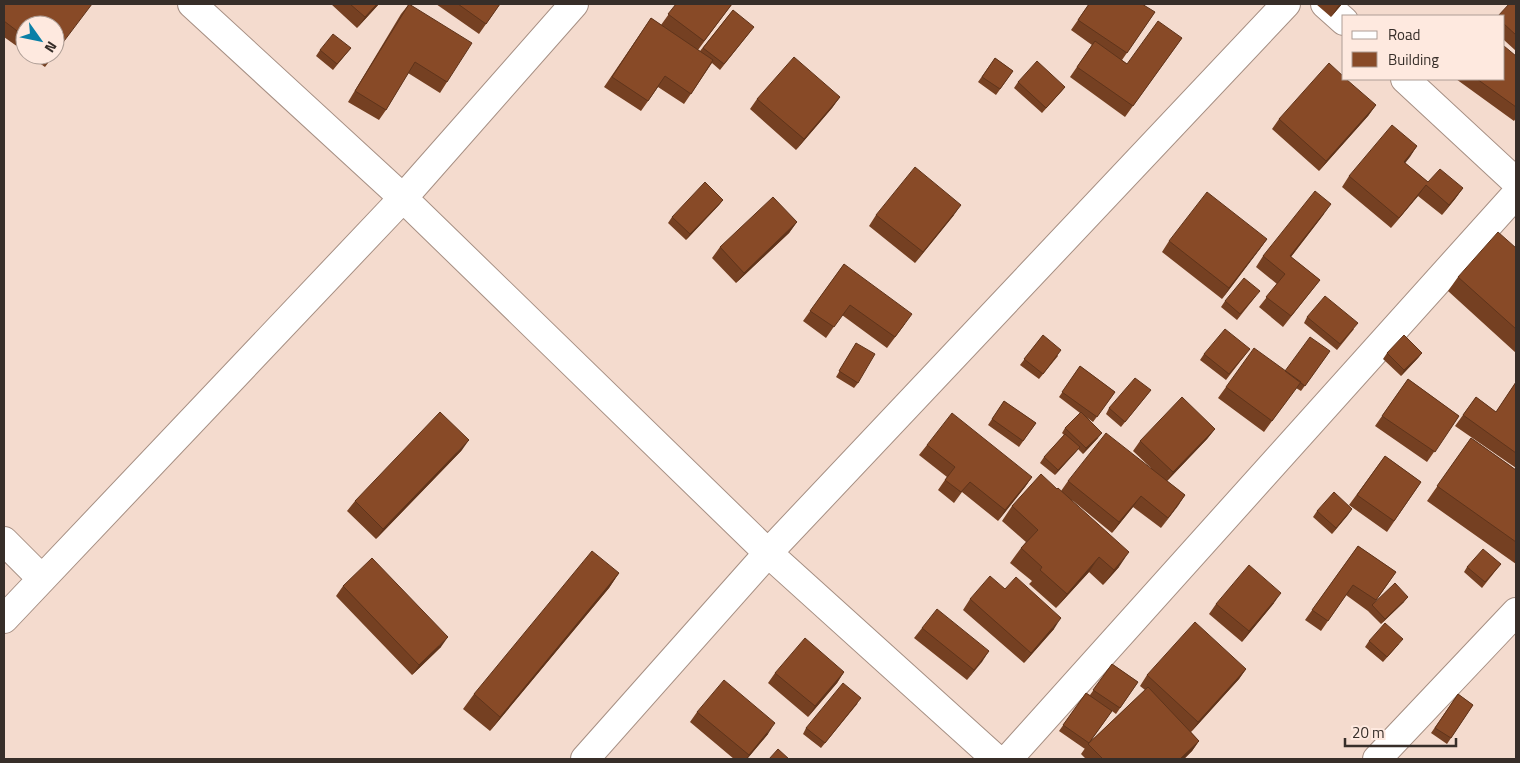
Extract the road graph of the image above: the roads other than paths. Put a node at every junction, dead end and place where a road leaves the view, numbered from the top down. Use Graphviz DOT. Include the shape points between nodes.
graph roads {
  1 [pos="192,4"];
  2 [pos="574,4"];
  3 [pos="1286,4"];
  4 [pos="1325,4"];
  5 [pos="1342,19"];
  6 [pos="1407,80"];
  7 [pos="1516,182"];
  8 [pos="1516,194"];
  9 [pos="403,198"];
  10 [pos="4,541"];
  11 [pos="768,553"];
  12 [pos="42,579"];
  13 [pos="1516,612"];
  14 [pos="4,620"];
  15 [pos="1380,758"];
  16 [pos="585,759"];
  17 [pos="996,759"];
  18 [pos="1008,759"];
  1 -- 9 [label="street"];
  2 -- 9 [label="street"];
  3 -- 11 [label="street"];
  4 -- 5 [label="street"];
  6 -- 7 [label="street"];
  8 -- 18 [label="street"];
  9 -- 11 [label="street"];
  9 -- 12 [label="street"];
  10 -- 12 [label="street"];
  11 -- 16 [label="street"];
  11 -- 17 [label="street"];
  12 -- 14 [label="street"];
  13 -- 15 [label="street"];
}
